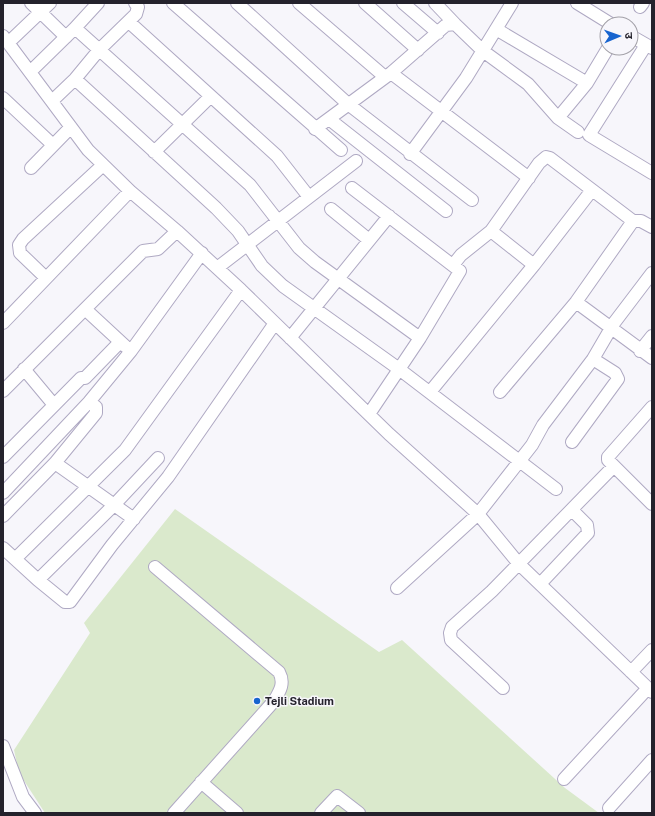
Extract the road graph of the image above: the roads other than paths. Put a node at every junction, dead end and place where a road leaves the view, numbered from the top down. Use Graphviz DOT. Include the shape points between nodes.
graph roads {
  1 [pos="31,3"];
  2 [pos="50,3"];
  3 [pos="98,3"];
  4 [pos="173,3"];
  5 [pos="237,3"];
  6 [pos="299,3"];
  7 [pos="365,3"];
  8 [pos="403,3"];
  9 [pos="435,3"];
  10 [pos="512,3"];
  11 [pos="577,3"];
  12 [pos="137,4"];
  13 [pos="40,13"];
  14 [pos="599,16"];
  15 [pos="129,22"];
  16 [pos="455,24"];
  17 [pos="496,29"];
  18 [pos="71,33"];
  19 [pos="438,33"];
  20 [pos="639,41"];
  21 [pos="6,43"];
  22 [pos="649,47"];
  23 [pos="99,50"];
  24 [pos="418,50"];
  25 [pos="483,51"];
  26 [pos="603,56"];
  27 [pos="30,72"];
  28 [pos="388,75"];
  29 [pos="75,79"];
  30 [pos="587,83"];
  31 [pos="210,97"];
  32 [pos="3,98"];
  33 [pos="52,101"];
  34 [pos="348,104"];
  35 [pos="442,111"];
  36 [pos="558,118"];
  37 [pos="329,119"];
  38 [pos="182,124"];
  39 [pos="71,127"];
  40 [pos="315,129"];
  41 [pos="578,132"];
  42 [pos="53,145"];
  43 [pos="341,150"];
  44 [pos="154,152"];
  45 [pos="410,154"];
  46 [pos="356,160"];
  47 [pos="103,165"];
  48 [pos="31,168"];
  49 [pos="650,168"];
  50 [pos="529,178"];
  51 [pos="352,188"];
  52 [pos="592,190"];
  53 [pos="130,191"];
  54 [pos="309,197"];
  55 [pos="472,200"];
  56 [pos="331,209"];
  57 [pos="446,211"];
  58 [pos="389,216"];
  59 [pos="278,221"];
  60 [pos="633,221"];
  61 [pos="652,227"];
  62 [pos="177,231"];
  63 [pos="490,231"];
  64 [pos="369,240"];
  65 [pos="248,244"];
  66 [pos="202,253"];
  67 [pos="453,265"];
  68 [pos="534,265"];
  69 [pos="217,268"];
  70 [pos="652,273"];
  71 [pos="46,278"];
  72 [pos="338,279"];
  73 [pos="240,290"];
  74 [pos="576,302"];
  75 [pos="84,309"];
  76 [pos="314,309"];
  77 [pos="3,323"];
  78 [pos="275,323"];
  79 [pos="612,329"];
  80 [pos="652,336"];
  81 [pos="290,338"];
  82 [pos="420,338"];
  83 [pos="120,342"];
  84 [pos="130,351"];
  85 [pos="640,351"];
  86 [pos="652,358"];
  87 [pos="593,359"];
  88 [pos="24,369"];
  89 [pos="399,369"];
  90 [pos="3,390"];
  91 [pos="430,392"];
  92 [pos="500,392"];
  93 [pos="89,402"];
  94 [pos="54,405"];
  95 [pos="652,407"];
  96 [pos="369,414"];
  97 [pos="572,442"];
  98 [pos="3,457"];
  99 [pos="158,458"];
  100 [pos="519,462"];
  101 [pos="55,463"];
  102 [pos="614,466"];
  103 [pos="88,487"];
  104 [pos="556,488"];
  105 [pos="3,493"];
  106 [pos="652,504"];
  107 [pos="114,505"];
  108 [pos="572,510"];
  109 [pos="478,514"];
  110 [pos="3,516"];
  111 [pos="134,519"];
  112 [pos="3,548"];
  113 [pos="15,559"];
  114 [pos="519,564"];
  115 [pos="155,567"];
  116 [pos="38,580"];
  117 [pos="540,584"];
  118 [pos="397,588"];
  119 [pos="652,650"];
  120 [pos="631,672"];
  121 [pos="503,688"];
  122 [pos="650,690"];
  123 [pos="3,746"];
  124 [pos="652,760"];
  125 [pos="564,779"];
  126 [pos="201,782"];
  127 [pos="609,808"];
  128 [pos="35,813"];
  129 [pos="174,813"];
  130 [pos="237,813"];
  131 [pos="321,813"];
  132 [pos="359,813"];
  1 -- 13 [label="street"];
  2 -- 13 [label="street"];
  3 -- 18 [label="street"];
  4 -- 40 [label="street"];
  5 -- 34 [label="street"];
  6 -- 28 [label="street"];
  7 -- 24 [label="street"];
  8 -- 19 [label="street"];
  9 -- 16 [label="street"];
  10 -- 17 [label="street"];
  11 -- 14 [label="street"];
  12 -- 15 [label="street" via="137,12"];
  13 -- 18 [label="street"];
  13 -- 21 [label="street"];
  15 -- 23 [label="street"];
  15 -- 31 [label="street"];
  16 -- 19 [label="street" via="446,25"];
  16 -- 25 [label="street"];
  17 -- 25 [label="street"];
  17 -- 30 [label="street"];
  18 -- 23 [label="street"];
  18 -- 27 [label="street"];
  19 -- 24 [label="street"];
  20 -- 22 [label="street"];
  21 -- 27 [label="street"];
  22 -- 49 [label="street" via="589,135"];
  23 -- 29 [label="street"];
  23 -- 38 [label="street"];
  24 -- 28 [label="street"];
  25 -- 35 [label="street"];
  25 -- 36 [label="street" via="528,84"];
  26 -- 30 [label="street"];
  27 -- 33 [label="street"];
  28 -- 34 [label="street"];
  28 -- 35 [label="street"];
  29 -- 33 [label="street"];
  29 -- 44 [label="street"];
  30 -- 36 [label="street"];
  31 -- 38 [label="street"];
  31 -- 54 [label="street" via="276,156"];
  32 -- 42 [label="street"];
  33 -- 39 [label="street"];
  34 -- 37 [label="street"];
  34 -- 45 [label="street"];
  35 -- 45 [label="street"];
  35 -- 50 [label="street"];
  36 -- 41 [label="street"];
  37 -- 40 [label="street"];
  37 -- 57 [label="street"];
  38 -- 44 [label="street"];
  38 -- 59 [label="street" via="250,185"];
  39 -- 42 [label="street"];
  39 -- 47 [label="street"];
  40 -- 43 [label="street"];
  42 -- 48 [label="street"];
  44 -- 65 [label="street" via="216,208"];
  45 -- 55 [label="street"];
  46 -- 54 [label="street"];
  47 -- 53 [label="street"];
  47 -- 71 [label="street" via="19,245 20,253"];
  50 -- 52 [label="street" via="546,157"];
  50 -- 63 [label="street"];
  51 -- 58 [label="street"];
  52 -- 60 [label="street"];
  52 -- 68 [label="street"];
  53 -- 62 [label="street"];
  53 -- 71 [label="street"];
  54 -- 59 [label="street"];
  56 -- 64 [label="street"];
  58 -- 64 [label="street"];
  58 -- 67 [label="street"];
  59 -- 65 [label="street"];
  59 -- 72 [label="street" via="300,248"];
  60 -- 61 [label="street" via="641,221"];
  60 -- 74 [label="street"];
  62 -- 66 [label="street"];
  62 -- 75 [label="street" via="158,249 143,250"];
  63 -- 67 [label="street"];
  63 -- 68 [label="street"];
  64 -- 72 [label="street"];
  65 -- 69 [label="street"];
  65 -- 76 [label="street" via="262,266 283,286"];
  66 -- 69 [label="street"];
  66 -- 84 [label="street"];
  67 -- 82 [label="street" via="459,269 459,274"];
  68 -- 91 [label="street"];
  69 -- 73 [label="street"];
  70 -- 79 [label="street"];
  71 -- 77 [label="street"];
  72 -- 76 [label="street"];
  72 -- 82 [label="street"];
  73 -- 78 [label="street"];
  73 -- 103 [label="street" via="125,450"];
  74 -- 79 [label="street"];
  74 -- 92 [label="street"];
  75 -- 83 [label="street"];
  75 -- 88 [label="street"];
  76 -- 81 [label="street"];
  76 -- 89 [label="street"];
  78 -- 81 [label="street"];
  78 -- 111 [label="street" via="168,477"];
  79 -- 85 [label="street"];
  79 -- 87 [label="street"];
  80 -- 85 [label="street"];
  81 -- 96 [label="street"];
  82 -- 89 [label="street"];
  83 -- 84 [label="street"];
  83 -- 94 [label="street"];
  84 -- 93 [label="street"];
  85 -- 86 [label="street"];
  87 -- 97 [label="street" via="616,373 618,379"];
  87 -- 100 [label="street" via="543,425"];
  88 -- 90 [label="street"];
  88 -- 94 [label="street"];
  89 -- 91 [label="street"];
  89 -- 96 [label="street"];
  91 -- 100 [label="street"];
  93 -- 101 [label="street" via="96,407 96,414"];
  93 -- 105 [label="street"];
  94 -- 98 [label="street"];
  95 -- 102 [label="street" via="609,454 608,460"];
  96 -- 109 [label="street"];
  99 -- 107 [label="street"];
  100 -- 104 [label="street"];
  100 -- 109 [label="street"];
  101 -- 103 [label="street"];
  101 -- 110 [label="street"];
  102 -- 106 [label="street"];
  102 -- 108 [label="street"];
  103 -- 107 [label="street"];
  103 -- 113 [label="street"];
  107 -- 111 [label="street"];
  107 -- 116 [label="street"];
  108 -- 114 [label="street"];
  108 -- 117 [label="street" via="587,525 588,533"];
  109 -- 114 [label="street"];
  109 -- 118 [label="street"];
  111 -- 116 [label="street" via="70,602 65,602"];
  112 -- 113 [label="street"];
  113 -- 116 [label="street"];
  114 -- 117 [label="street"];
  114 -- 121 [label="street" via="452,627 450,633 451,640"];
  115 -- 126 [label="street" via="283,678 274,701"];
  117 -- 120 [label="street"];
  119 -- 120 [label="street"];
  120 -- 122 [label="street"];
  122 -- 125 [label="street"];
  123 -- 128 [label="street" via="24,797"];
  124 -- 127 [label="street"];
  126 -- 129 [label="street"];
  126 -- 130 [label="street"];
  131 -- 132 [label="street" via="337,796"];
}
